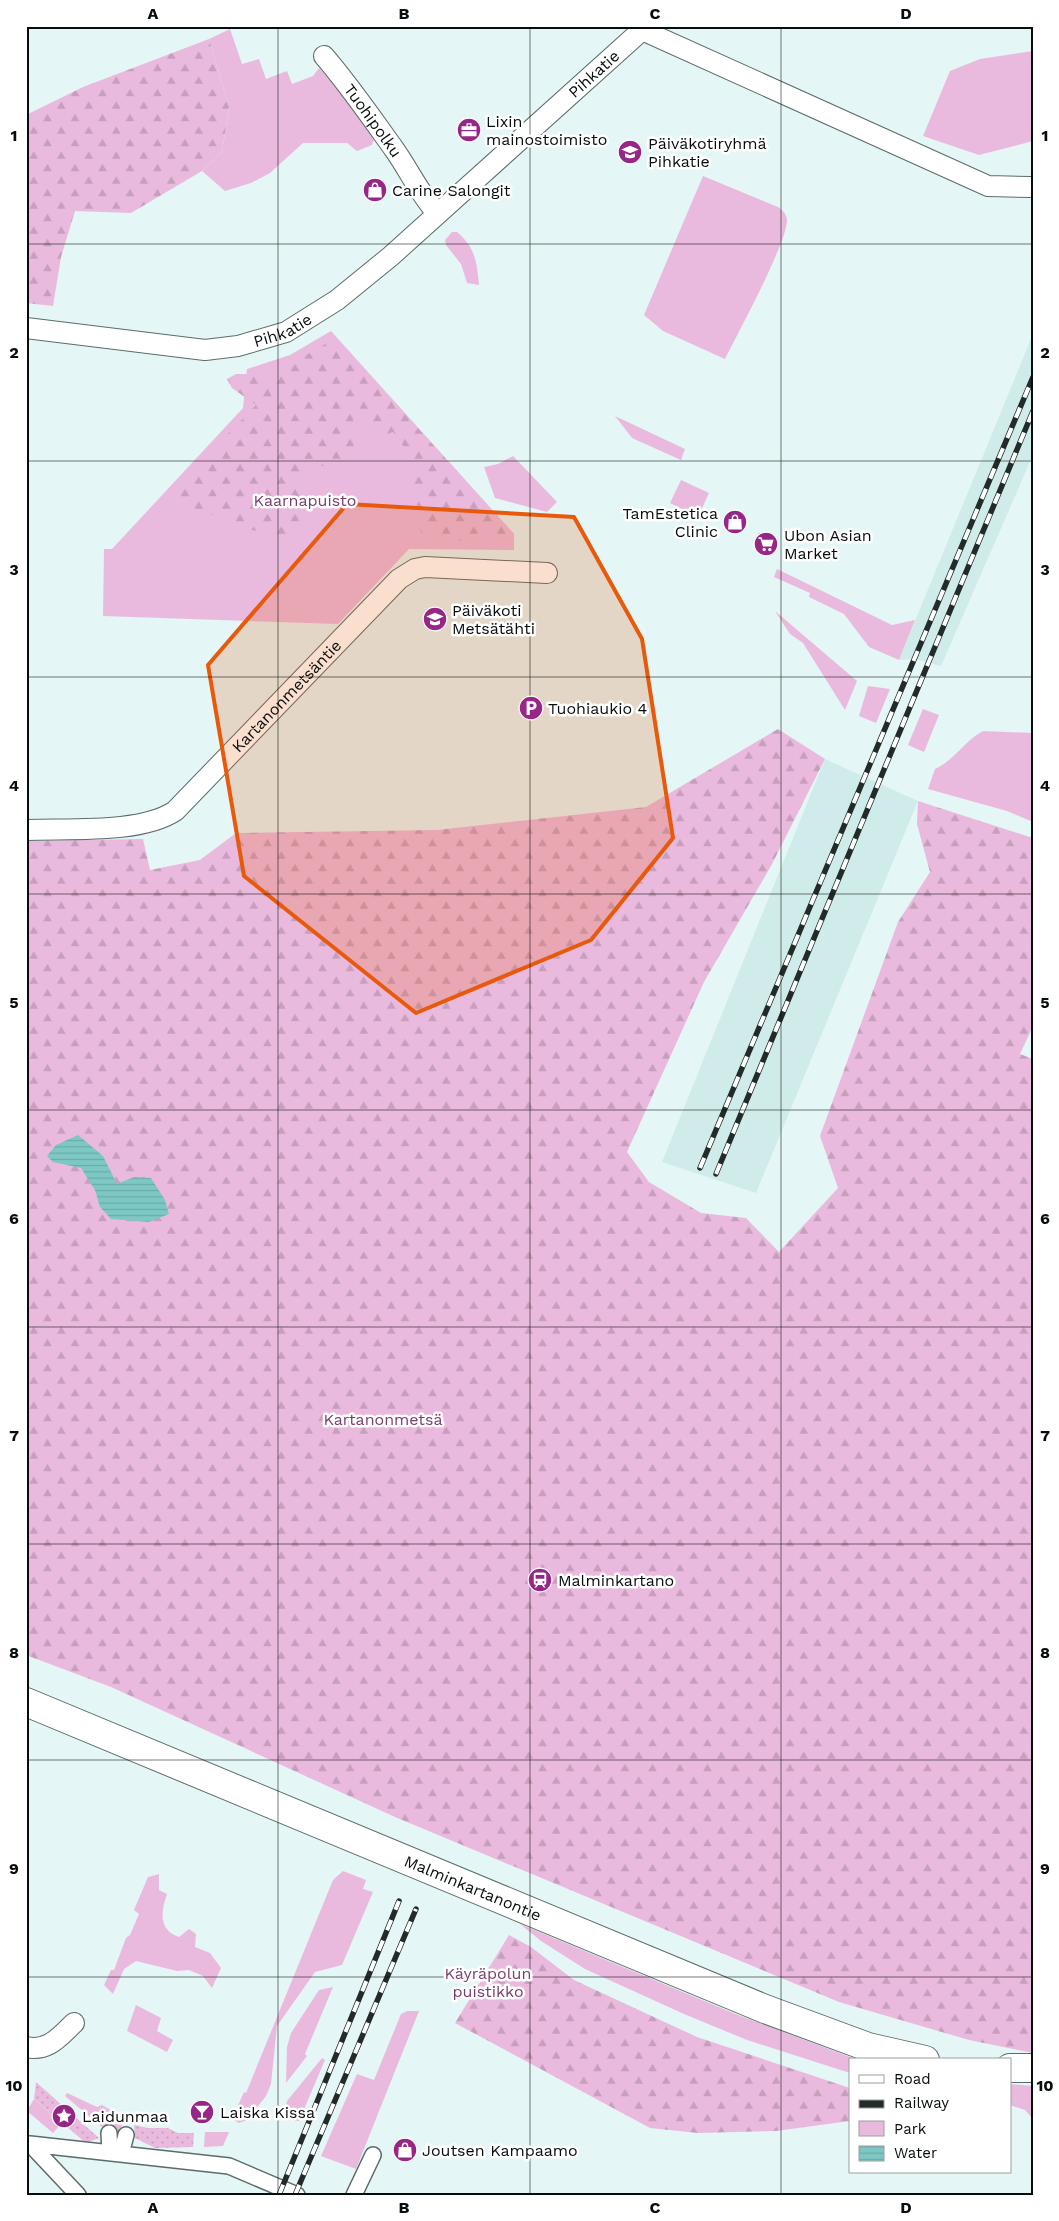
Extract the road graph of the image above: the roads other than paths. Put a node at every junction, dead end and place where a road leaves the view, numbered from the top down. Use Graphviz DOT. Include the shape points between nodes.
graph roads {
  1 [pos="643,28"];
  2 [pos="324,56"];
  3 [pos="1030,187"];
  4 [pos="437,213"];
  5 [pos="26,328"];
  6 [pos="547,573"];
  7 [pos="26,830"];
  8 [pos="26,1702"];
  9 [pos="74,2023"];
  10 [pos="26,2048"];
  11 [pos="916,2058"];
  12 [pos="1012,2068"];
  13 [pos="1033,2068"];
  14 [pos="109,2133"];
  15 [pos="126,2135"];
  16 [pos="28,2145"];
  17 [pos="116,2154"];
  18 [pos="373,2155"];
  19 [pos="78,2195"];
  20 [pos="297,2195"];
  21 [pos="354,2195"];
  1 -- 3 [label="street, Pihkatie" via="988,186"];
  1 -- 4 [label="street, Pihkatie"];
  2 -- 4 [label="street, Tuohipolku"];
  4 -- 5 [label="street, Pihkatie" via="391,256 318,314 286,332 238,346 205,350"];
  6 -- 7 [label="street, Kartanonmetsäntie" via="415,569 399,580 169,815 135,826"];
  8 -- 11 [label="main road, Malminkartanontie" via="765,2009 868,2047"];
  9 -- 10 [label="street" via="50,2045"];
  12 -- 13 [label="main road"];
  14 -- 17 [label="street"];
  15 -- 17 [label="street"];
  16 -- 17 [label="street"];
  16 -- 19 [label="street"];
  17 -- 20 [label="street" via="199,2155"];
  18 -- 21 [label="street"];
}
